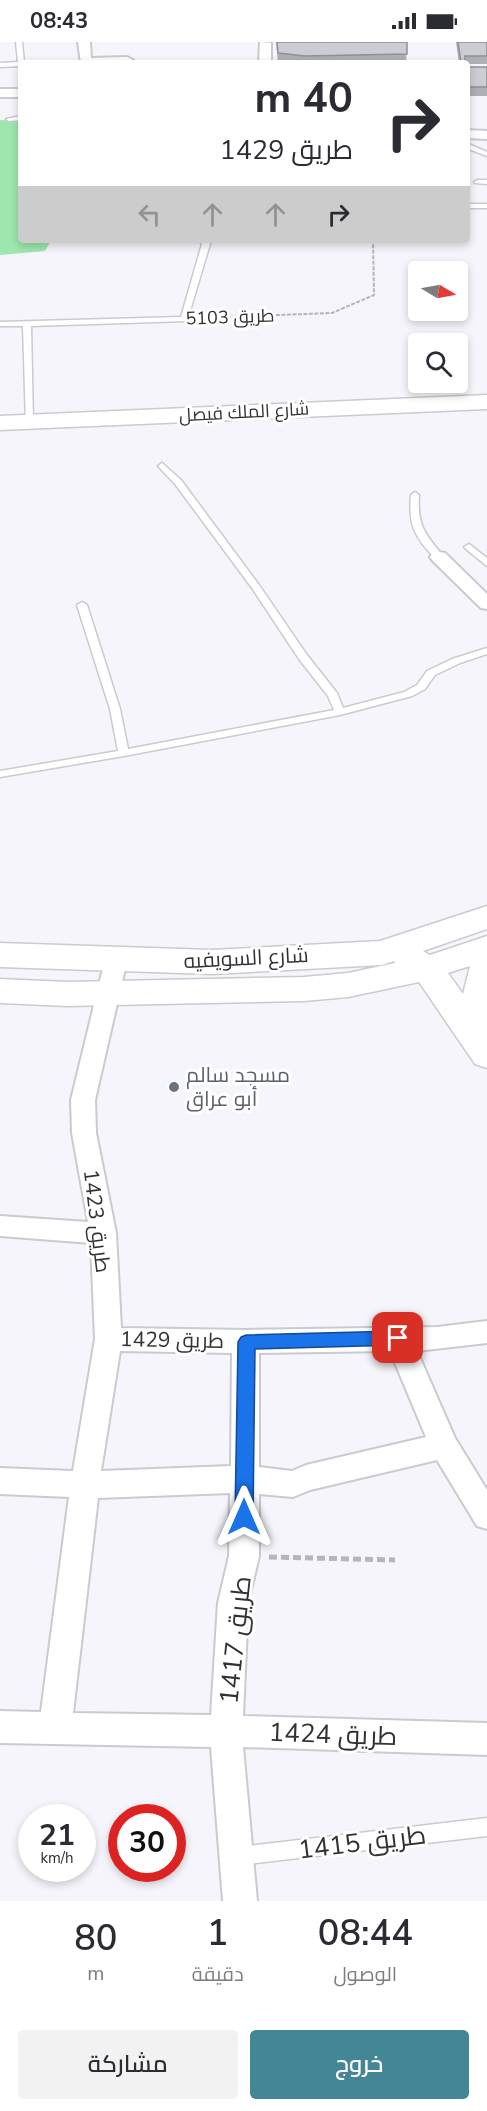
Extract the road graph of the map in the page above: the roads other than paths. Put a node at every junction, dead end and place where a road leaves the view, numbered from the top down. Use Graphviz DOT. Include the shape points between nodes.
graph roads {
  1 [pos="20,42"];
  2 [pos="84,42"];
  3 [pos="127,58"];
  4 [pos="21,60"];
  5 [pos="86,60"];
  6 [pos="106,60"];
  7 [pos="18,64"];
  8 [pos="0,65"];
  9 [pos="0,93"];
  10 [pos="18,93"];
  11 [pos="18,118"];
  12 [pos="9,119"];
  13 [pos="470,134"];
  14 [pos="487,135"];
  15 [pos="470,147"];
  16 [pos="487,154"];
  17 [pos="477,182"];
  18 [pos="487,182"];
  19 [pos="470,206"];
  20 [pos="487,206"];
  21 [pos="205,243"];
  22 [pos="27,322"];
  23 [pos="0,324"];
  24 [pos="487,402"];
  25 [pos="29,422"];
  26 [pos="487,422"];
  27 [pos="0,423"];
  28 [pos="0,442"];
  29 [pos="162,466"];
  30 [pos="415,495"];
  31 [pos="469,547"];
  32 [pos="439,557"];
  33 [pos="487,563"];
  34 [pos="487,604"];
  35 [pos="82,605"];
  36 [pos="487,651"];
  37 [pos="340,712"];
  38 [pos="124,753"];
  39 [pos="0,774"];
  40 [pos="487,917"];
  41 [pos="487,948"];
  42 [pos="382,952"];
  43 [pos="0,955"];
  44 [pos="116,960"];
  45 [pos="487,966"];
  46 [pos="427,968"];
  47 [pos="0,991"];
  48 [pos="109,992"];
  49 [pos="487,1037"];
  50 [pos="487,1055"];
  51 [pos="0,1226"];
  52 [pos="103,1233"];
  53 [pos="487,1332"];
  54 [pos="398,1338"];
  55 [pos="108,1339"];
  56 [pos="246,1342"];
  57 [pos="444,1446"];
  58 [pos="244,1479"];
  59 [pos="0,1480"];
  60 [pos="85,1485"];
  61 [pos="487,1516"];
  62 [pos="0,1727"];
  63 [pos="55,1729"];
  64 [pos="226,1731"];
  65 [pos="487,1739"];
  66 [pos="487,1827"];
  67 [pos="237,1856"];
  68 [pos="240,1901"];
  1 -- 4 [label="lane"];
  2 -- 5 [label="street"];
  3 -- 6 [label="street"];
  7 -- 8 [label="lane"];
  9 -- 10 [label="street"];
  11 -- 12 [label="lane"];
  13 -- 14 [label="street"];
  15 -- 16 [label="lane"];
  17 -- 18 [label="lane"];
  19 -- 20 [label="lane"];
  21 -- 22 [label="lane, طريق 5103" via="184,319"];
  22 -- 23 [label="lane, طريق 5103"];
  22 -- 25 [label="lane"];
  24 -- 25 [label="main road, شارع الملك فيصل"];
  25 -- 27 [label="main road, شارع الملك فيصل"];
  26 -- 28 [label="main road, شارع الملك فيصل"];
  29 -- 37 [label="lane" via="256,587 333,695"];
  30 -- 32 [label="lane" via="415,526"];
  31 -- 33 [label="lane"];
  32 -- 34 [label="street"];
  35 -- 38 [label="lane" via="115,709"];
  36 -- 37 [label="lane" via="431,673 421,687 408,694"];
  37 -- 38 [label="lane"];
  38 -- 39 [label="lane"];
  40 -- 42 [label="main road, شارع السويفيه"];
  41 -- 46 [label="main road, شارع السويفيه"];
  42 -- 44 [label="main road, شارع السويفيه" via="212,962"];
  42 -- 46 [label="main road" via="410,958"];
  43 -- 44 [label="main road, شارع السويفيه"];
  44 -- 48 [label="street, طريق 1423"];
  45 -- 49 [label="main road" via="479,992 479,1014"];
  46 -- 48 [label="main road, شارع السويفيه" via="304,989"];
  46 -- 50 [label="main road"];
  47 -- 48 [label="main road, شارع السويفيه"];
  48 -- 52 [label="street, طريق 1423" via="83,1100 84,1133"];
  51 -- 52 [label="street"];
  52 -- 55 [label="street, طريق 1423"];
  53 -- 54 [label="street, طريق 1429"];
  54 -- 56 [label="street, طريق 1429"];
  54 -- 57 [label="street"];
  55 -- 56 [label="street, طريق 1429"];
  55 -- 60 [label="street, طريق 1423"];
  56 -- 58 [label="street, طريق 1417"];
  57 -- 58 [label="street" via="294,1484"];
  57 -- 61 [label="street"];
  58 -- 60 [label="street"];
  58 -- 64 [label="street, طريق 1417" via="244,1556 233,1603"];
  59 -- 60 [label="street"];
  60 -- 63 [label="street, طريق 1423"];
  62 -- 63 [label="street, طريق 1424"];
  63 -- 64 [label="street, طريق 1424"];
  64 -- 65 [label="street, طريق 1424"];
  64 -- 67 [label="street, طريق 1417"];
  66 -- 67 [label="lane, طريق 1415"];
  67 -- 68 [label="street, طريق 1417"];
}
